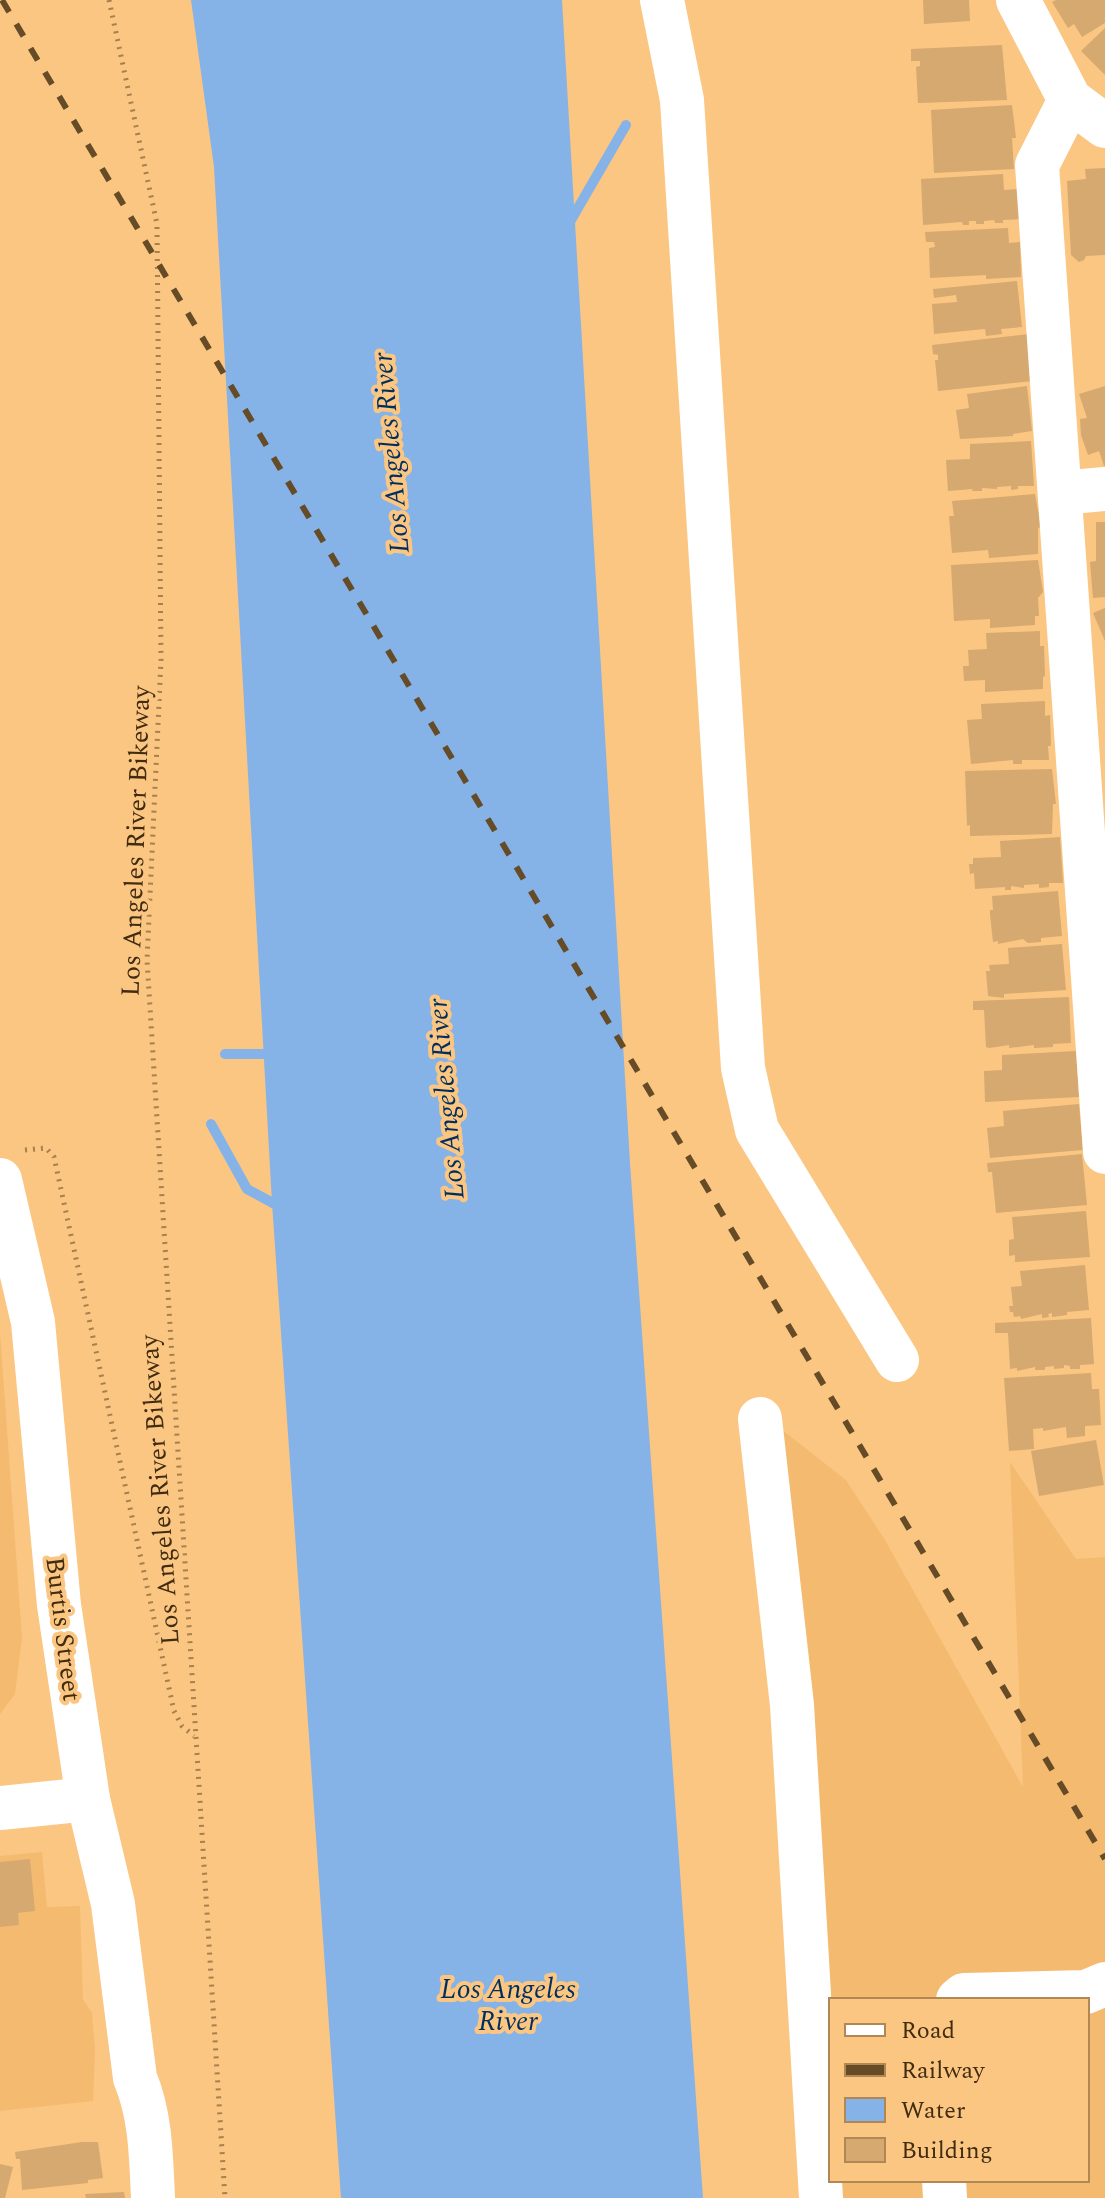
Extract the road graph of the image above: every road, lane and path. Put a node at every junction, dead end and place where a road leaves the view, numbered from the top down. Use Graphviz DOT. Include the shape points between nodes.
graph roads {
  1 [pos="109,0"];
  2 [pos="1018,0"];
  3 [pos="662,2"];
  4 [pos="1070,100"];
  5 [pos="1105,126"];
  6 [pos="1105,489"];
  7 [pos="1060,493"];
  8 [pos="1090,719"];
  9 [pos="1098,951"];
  10 [pos="1105,1152"];
  11 [pos="8,1165"];
  12 [pos="897,1360"];
  13 [pos="760,1419"];
  14 [pos="194,1736"];
  15 [pos="88,1799"];
  16 [pos="0,1808"];
  17 [pos="1105,1984"];
  18 [pos="960,1998"];
  19 [pos="153,2198"];
  20 [pos="225,2198"];
  21 [pos="821,2198"];
  1 -- 14 [label="path, Los Angeles River Bikeway" via="157,224 161,660 147,960"];
  2 -- 4 [label="street"];
  3 -- 12 [label="street" via="682,100 743,1068 757,1130"];
  4 -- 5 [label="street"];
  4 -- 7 [label="street" via="1037,165"];
  6 -- 7 [label="street"];
  7 -- 8 [label="street"];
  8 -- 9 [label="street"];
  9 -- 10 [label="street"];
  11 -- 14 [label="path, Los Angeles River Bikeway" via="46,1148 54,1157 174,1711"];
  11 -- 15 [label="street, Burtis Street" via="33,1322 59,1605"];
  13 -- 21 [label="street" via="792,1705"];
  14 -- 20 [label="path, Los Angeles River Bikeway"];
  15 -- 16 [label="street"];
  15 -- 19 [label="street, Burtis Street" via="113,1904 135,2078 150,2135"];
  17 -- 18 [label="street" via="1086,1992"];
}
